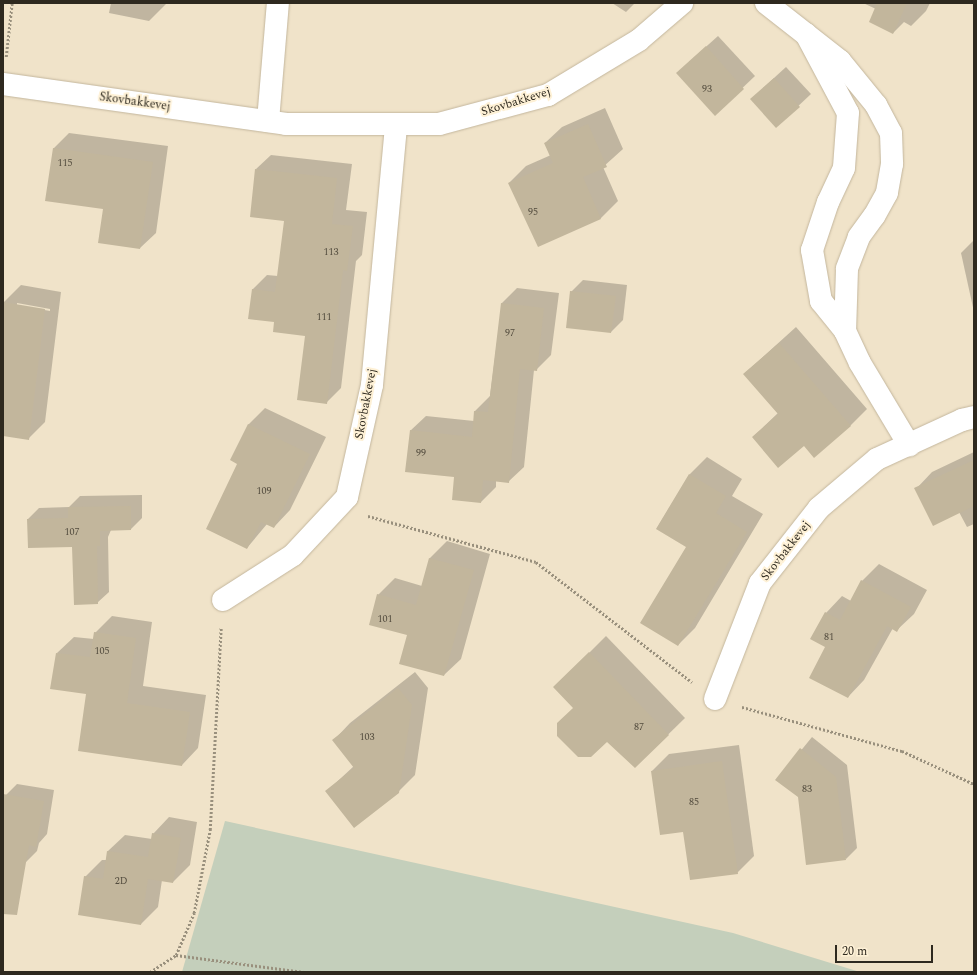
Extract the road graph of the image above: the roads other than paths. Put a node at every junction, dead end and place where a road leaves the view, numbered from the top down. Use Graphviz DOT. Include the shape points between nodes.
graph roads {
  1 [pos="278,3"];
  2 [pos="682,3"];
  3 [pos="766,3"];
  4 [pos="806,34"];
  5 [pos="4,74"];
  6 [pos="268,121"];
  7 [pos="396,124"];
  8 [pos="845,331"];
  9 [pos="974,417"];
  10 [pos="909,444"];
  11 [pos="223,600"];
  12 [pos="715,699"];
  1 -- 6 [label="street"];
  2 -- 7 [label="street, Skovbakkevej" via="639,40 548,95 439,124"];
  3 -- 4 [label="street"];
  4 -- 8 [label="street" via="848,113 844,168 828,202 812,250 821,301"];
  4 -- 8 [label="street" via="840,61 876,105 891,133 892,164 887,193 859,237 847,269"];
  5 -- 6 [label="street, Skovbakkevej"];
  6 -- 7 [label="street, Skovbakkevej" via="286,124"];
  7 -- 11 [label="street, Skovbakkevej" via="372,385 346,497 293,555"];
  8 -- 10 [label="street" via="860,362"];
  9 -- 10 [label="street, Skovbakkevej"];
  10 -- 12 [label="street, Skovbakkevej" via="877,459 819,508 760,583"];
}
